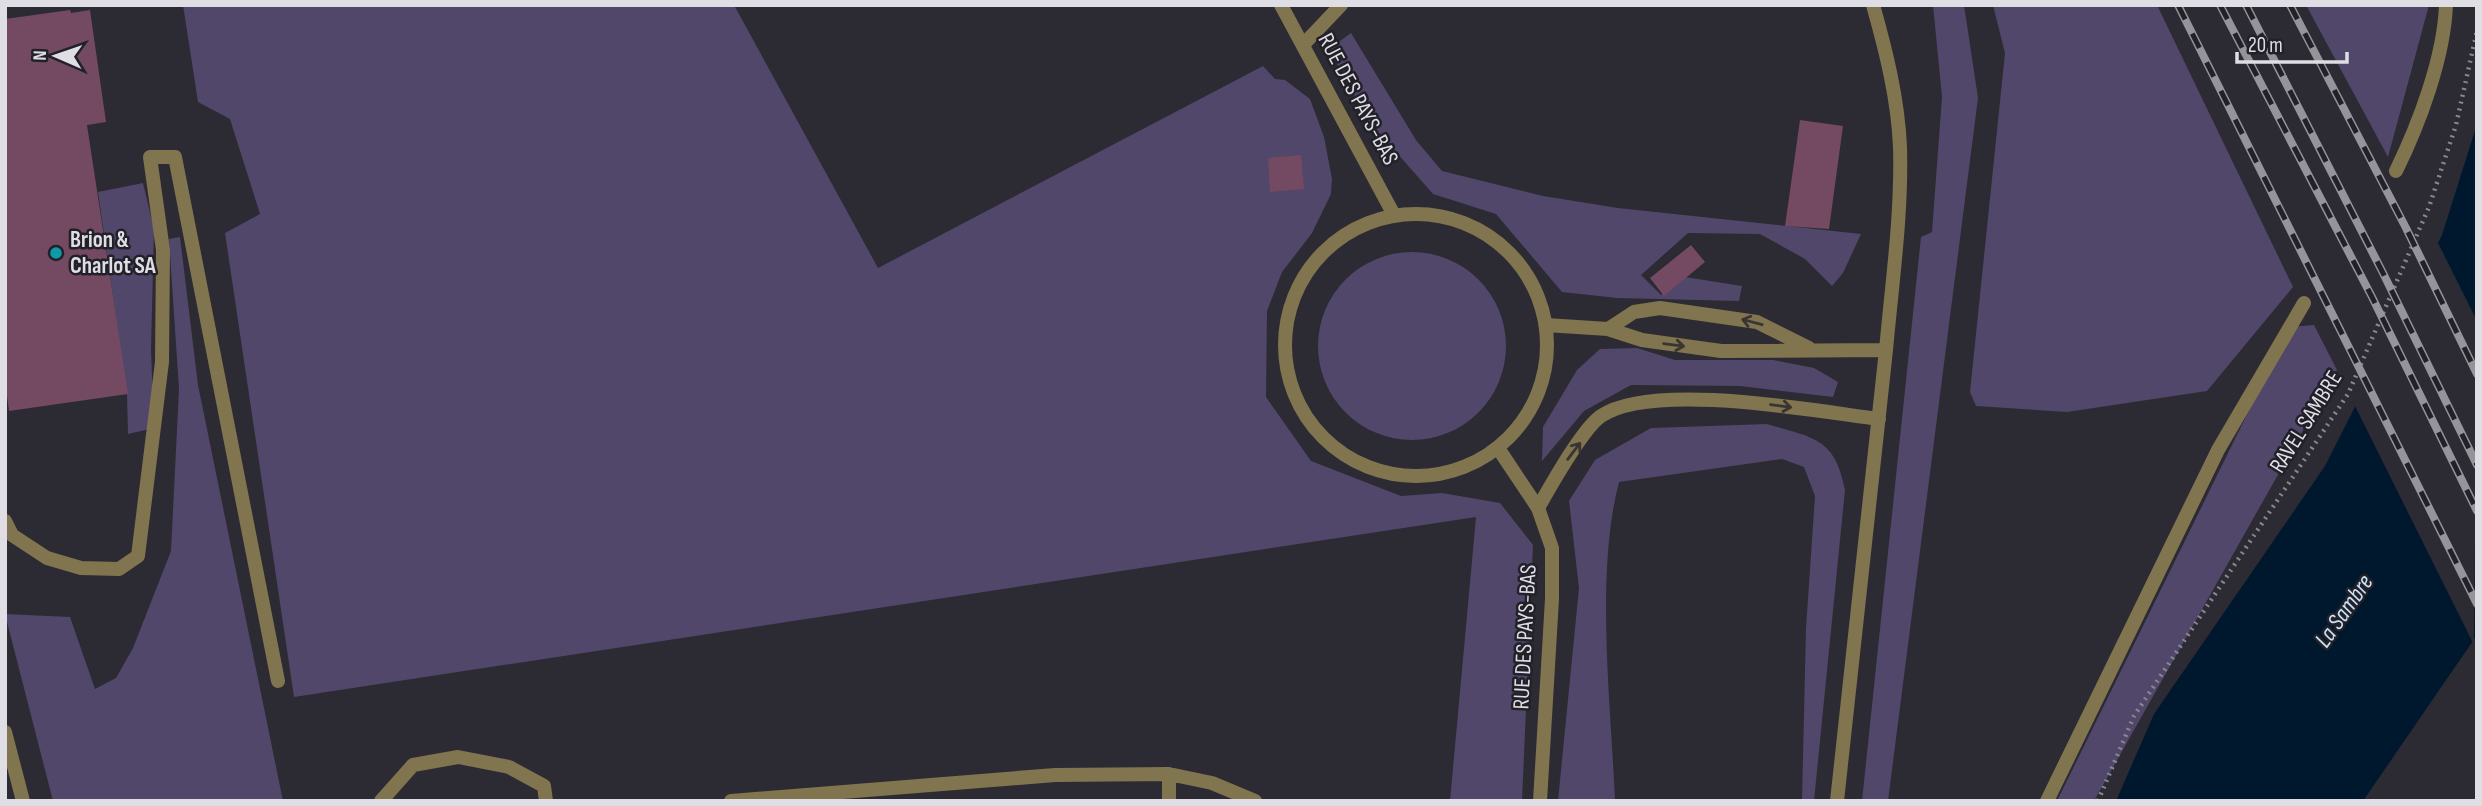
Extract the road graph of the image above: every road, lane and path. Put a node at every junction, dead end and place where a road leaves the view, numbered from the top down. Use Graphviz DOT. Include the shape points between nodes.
graph roads {
  1 [pos="1281,5"];
  2 [pos="1341,5"];
  3 [pos="1873,5"];
  4 [pos="2446,5"];
  5 [pos="2477,31"];
  6 [pos="1303,45"];
  7 [pos="2396,172"];
  8 [pos="1394,215"];
  9 [pos="2304,303"];
  10 [pos="1546,325"];
  11 [pos="1608,329"];
  12 [pos="1886,349"];
  13 [pos="1813,350"];
  14 [pos="1880,419"];
  15 [pos="1499,448"];
  16 [pos="1538,508"];
  17 [pos="5,522"];
  18 [pos="278,681"];
  19 [pos="5,732"];
  20 [pos="1170,774"];
  21 [pos="23,801"];
  22 [pos="381,801"];
  23 [pos="546,801"];
  24 [pos="731,801"];
  25 [pos="1169,801"];
  26 [pos="1255,801"];
  27 [pos="1540,801"];
  28 [pos="1837,801"];
  29 [pos="2048,801"];
  30 [pos="2098,801"];
  1 -- 6 [label="street, RUE DES PAYS-BAS"];
  2 -- 6 [label="street"];
  3 -- 12 [label="street" via="1889,62 1900,146"];
  4 -- 7 [label="street" via="2446,25 2415,131"];
  5 -- 30 [label="path, RAVEL SAMBRE" via="2456,125 2429,207 2348,394 2134,716"];
  6 -- 8 [label="street, RUE DES PAYS-BAS"];
  8 -- 10 [label="street" via="1436,215 1475,227 1509,252 1533,285"];
  8 -- 15 [label="street" via="1353,229 1318,257 1295,293 1285,335 1289,379 1302,409 1336,450 1375,471 1418,477 1461,469"];
  9 -- 29 [label="street" via="2218,450"];
  10 -- 11 [label="street"];
  10 -- 15 [label="street" via="1545,371 1528,414"];
  11 -- 13 [label="street, one-way" via="1642,340 1721,351"];
  13 -- 11 [label="street, one-way" via="1757,322 1660,308 1634,312"];
  12 -- 13 [label="street"];
  12 -- 14 [label="street"];
  16 -- 14 [label="street, one-way" via="1563,464 1600,416 1637,401 1736,401"];
  14 -- 28 [label="street"];
  15 -- 16 [label="street, RUE DES PAYS-BAS"];
  16 -- 27 [label="street, RUE DES PAYS-BAS" via="1552,548"];
  17 -- 18 [label="street" via="12,535 47,558 81,568 119,569 138,556 162,362 163,250 150,157 175,158"];
  19 -- 21 [label="street"];
  20 -- 24 [label="street" via="1055,775"];
  20 -- 25 [label="street"];
  20 -- 26 [label="street" via="1212,783"];
  22 -- 23 [label="street" via="413,765 458,757 509,767 544,786"];
}
